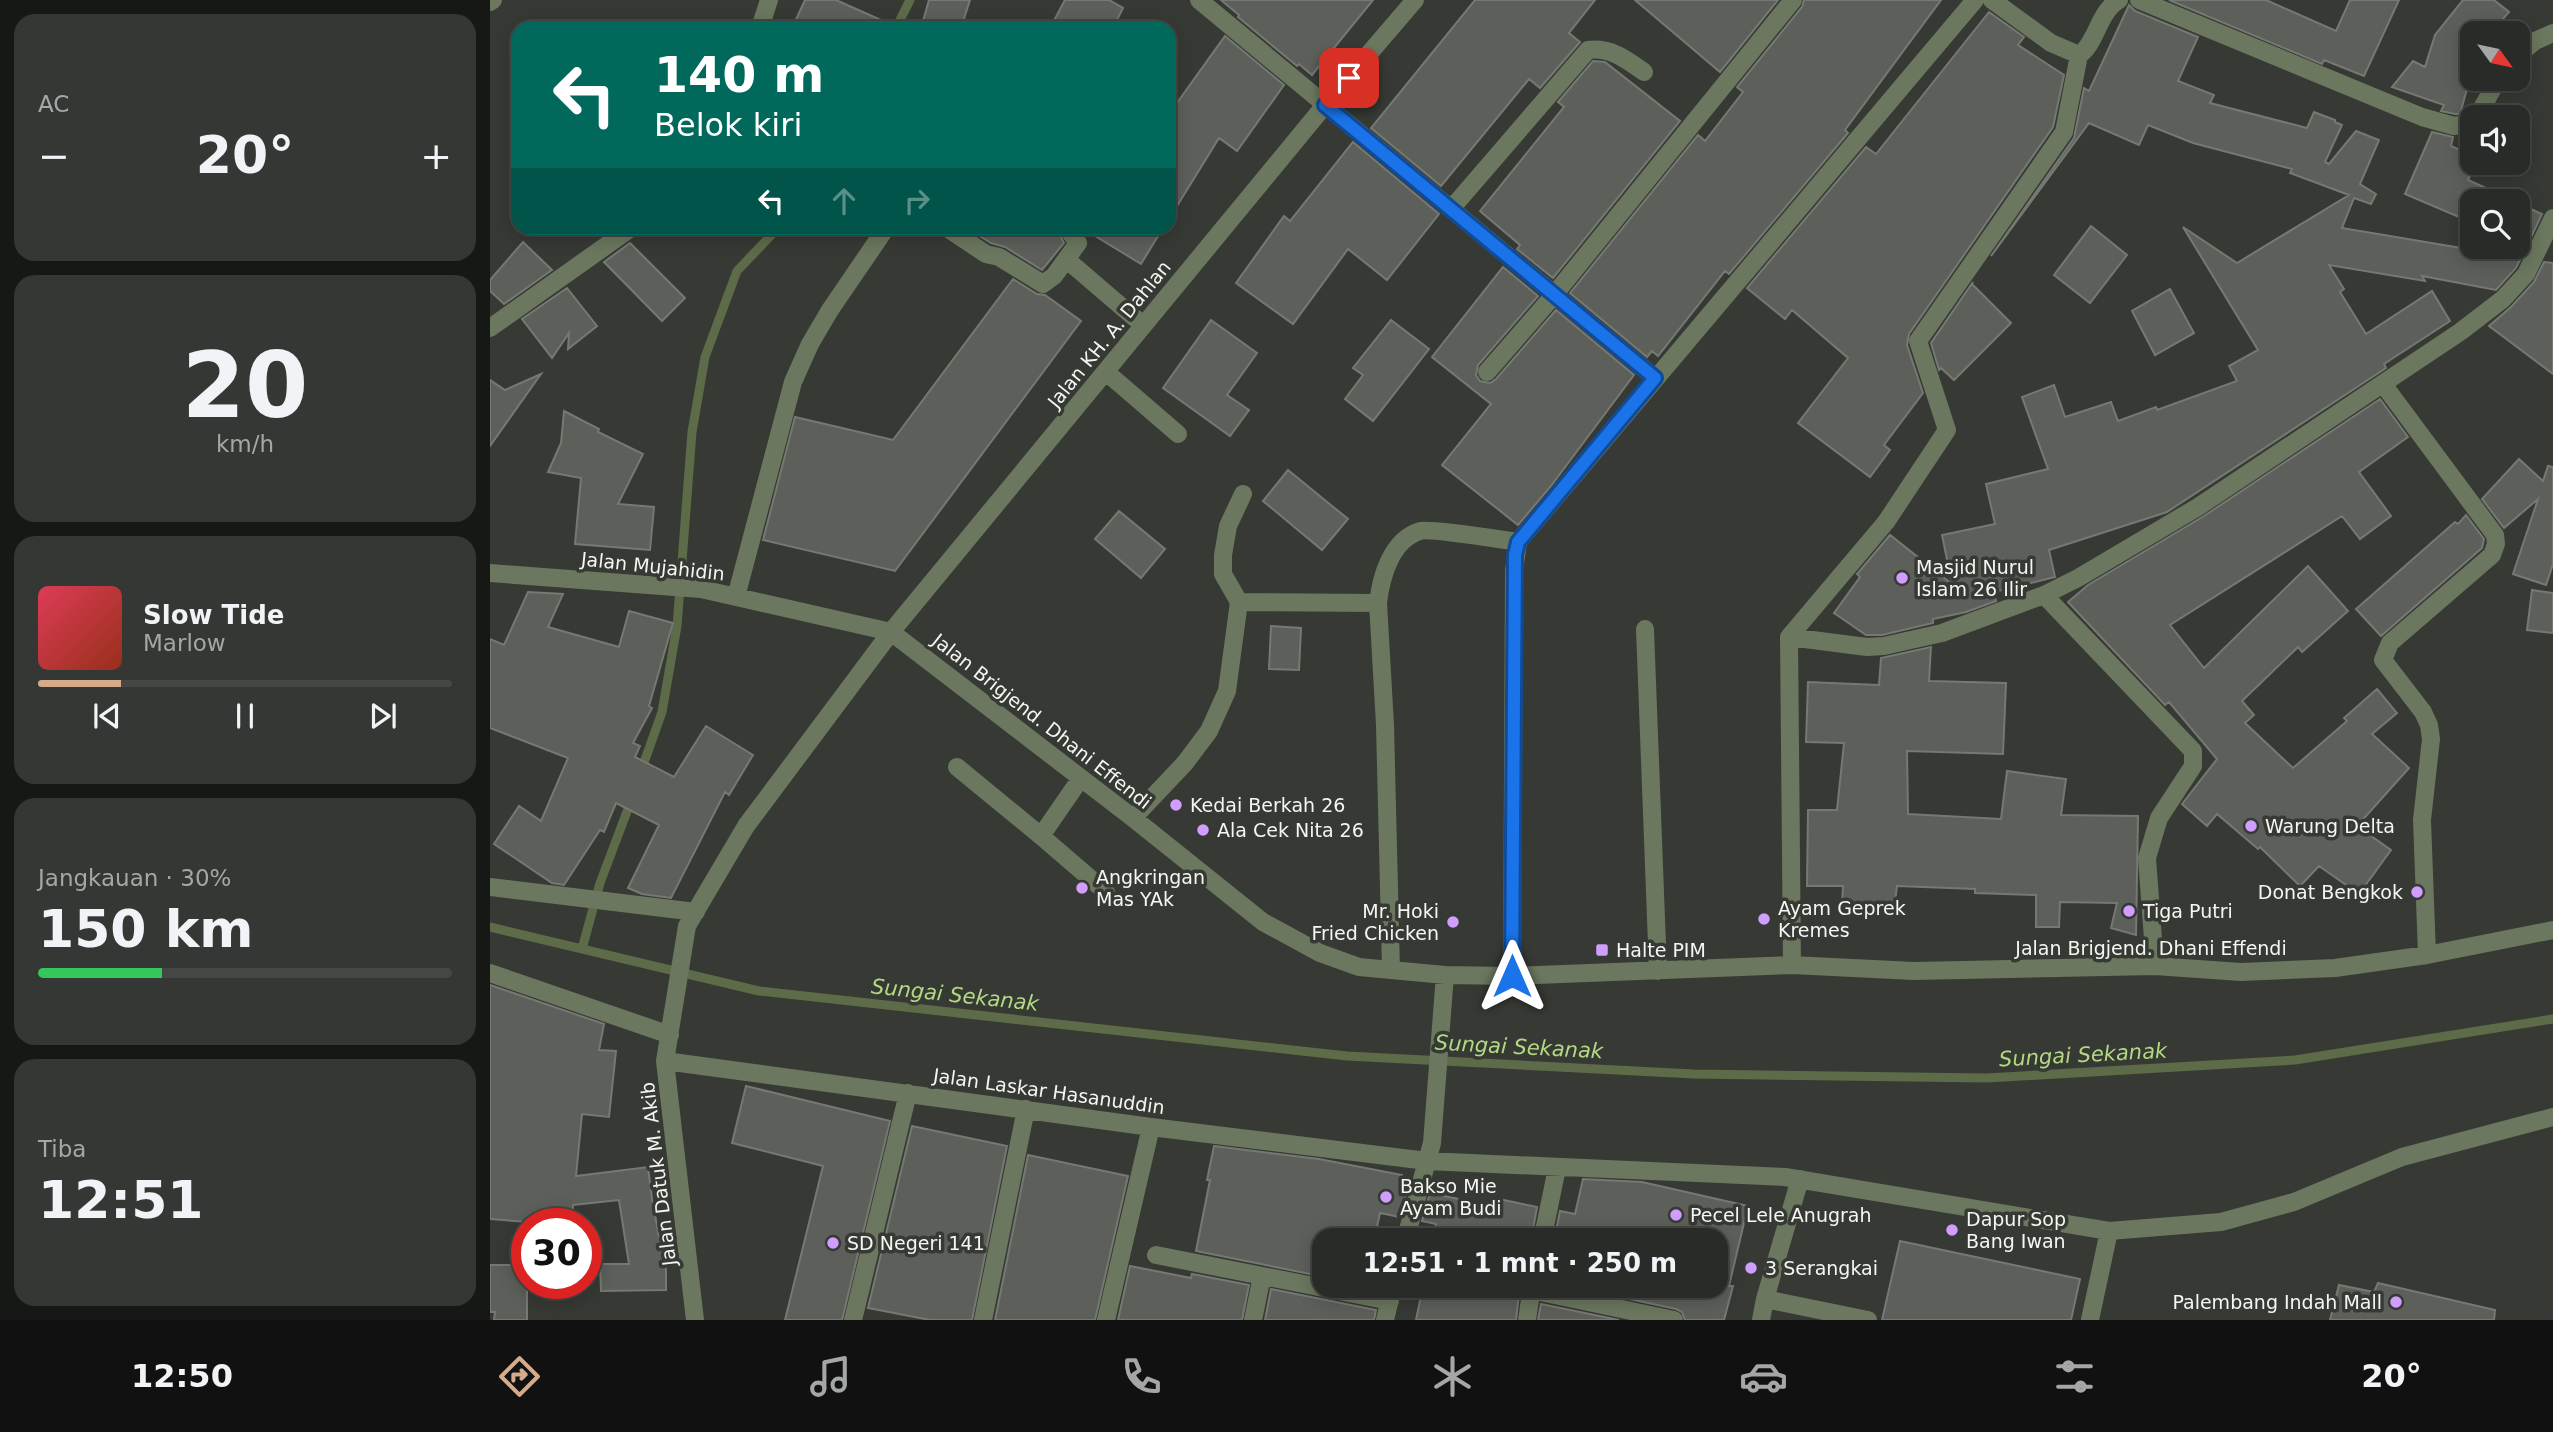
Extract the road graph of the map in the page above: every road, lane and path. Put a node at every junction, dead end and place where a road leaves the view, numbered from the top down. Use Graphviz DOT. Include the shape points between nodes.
graph roads {
  1 [pos="769,0"];
  2 [pos="1199,0"];
  3 [pos="1415,0"];
  4 [pos="1793,0"];
  5 [pos="1975,0"];
  6 [pos="1992,0"];
  7 [pos="2119,0"];
  8 [pos="2139,0"];
  9 [pos="762,21"];
  10 [pos="2553,33"];
  11 [pos="2530,45"];
  12 [pos="2079,55"];
  13 [pos="1644,72"];
  14 [pos="1325,105"];
  15 [pos="2460,125"];
  16 [pos="1451,209"];
  17 [pos="2553,218"];
  18 [pos="621,235"];
  19 [pos="881,235"];
  20 [pos="958,235"];
  21 [pos="1072,235"];
  22 [pos="1067,260"];
  23 [pos="1554,295"];
  24 [pos="494,325"];
  25 [pos="1143,326"];
  26 [pos="1106,372"];
  27 [pos="1487,372"];
  28 [pos="1655,378"];
  29 [pos="2383,384"];
  30 [pos="1178,434"];
  31 [pos="1243,494"];
  32 [pos="1518,542"];
  33 [pos="490,573"];
  34 [pos="2045,595"];
  35 [pos="736,597"];
  36 [pos="1239,602"];
  37 [pos="1378,603"];
  38 [pos="1645,629"];
  39 [pos="891,632"];
  40 [pos="1789,637"];
  41 [pos="957,767"];
  42 [pos="1081,778"];
  43 [pos="1133,818"];
  44 [pos="1041,836"];
  45 [pos="490,887"];
  46 [pos="1106,892"];
  47 [pos="691,919"];
  48 [pos="2553,930"];
  49 [pos="2427,955"];
  50 [pos="1792,965"];
  51 [pos="2155,966"];
  52 [pos="1391,970"];
  53 [pos="1658,971"];
  54 [pos="490,973"];
  55 [pos="1445,975"];
  56 [pos="1512,976"];
  57 [pos="670,1029"];
  58 [pos="666,1061"];
  59 [pos="908,1093"];
  60 [pos="1026,1109"];
  61 [pos="2553,1117"];
  62 [pos="1151,1127"];
  63 [pos="1427,1161"];
  64 [pos="1558,1168"];
  65 [pos="1800,1179"];
  66 [pos="1409,1228"];
  67 [pos="1545,1228"];
  68 [pos="2109,1231"];
  69 [pos="1156,1255"];
  70 [pos="1262,1276"];
  71 [pos="1312,1283"];
  72 [pos="1390,1298"];
  73 [pos="1530,1298"];
  74 [pos="1576,1298"];
  75 [pos="1765,1299"];
  76 [pos="695,1320"];
  77 [pos="853,1320"];
  78 [pos="982,1320"];
  79 [pos="1106,1320"];
  80 [pos="1253,1320"];
  81 [pos="1385,1320"];
  82 [pos="1527,1320"];
  83 [pos="1674,1320"];
  84 [pos="1761,1320"];
  85 [pos="1868,1320"];
  86 [pos="2090,1320"];
  1 -- 9 [label="street"];
  2 -- 14 [label="street"];
  3 -- 14 [label="street, Jalan KH. A. Dahlan"];
  4 -- 23 [label="street"];
  5 -- 28 [label="street"];
  6 -- 12 [label="street" via="2051,43"];
  7 -- 12 [label="street" via="2104,14"];
  8 -- 15 [label="street" via="2422,117"];
  10 -- 11 [label="street"];
  12 -- 40 [label="street" via="2064,132 1918,341 1947,430 1886,522"];
  13 -- 16 [label="street" via="1619,55 1601,48 1588,50"];
  14 -- 16 [label="street"];
  14 -- 25 [label="street, Jalan KH. A. Dahlan"];
  16 -- 23 [label="street"];
  17 -- 29 [label="street" via="2526,274 2510,292"];
  18 -- 24 [label="street"];
  19 -- 35 [label="street" via="830,310 793,382"];
  20 -- 22 [label="street" via="1043,284"];
  21 -- 22 [label="street" via="1078,243"];
  22 -- 25 [label="street"];
  23 -- 27 [label="street"];
  23 -- 28 [label="street"];
  25 -- 26 [label="street, Jalan KH. A. Dahlan"];
  26 -- 30 [label="street"];
  26 -- 39 [label="street, Jalan KH. A. Dahlan"];
  28 -- 32 [label="street"];
  29 -- 34 [label="street" via="2198,507"];
  29 -- 49 [label="street" via="2495,535 2497,544 2492,555 2390,643 2383,660 2429,725 2422,820"];
  31 -- 36 [label="street" via="1228,526 1223,555 1223,574"];
  32 -- 37 [label="street" via="1422,530 1404,541 1391,558 1381,579"];
  32 -- 56 [label="street" via="1514,571"];
  33 -- 35 [label="street, Jalan Mujahidin" via="644,583"];
  34 -- 40 [label="street" via="1942,633 1884,646"];
  34 -- 51 [label="street" via="2195,757 2159,818 2147,858"];
  35 -- 39 [label="street, Jalan Mujahidin"];
  36 -- 37 [label="street"];
  36 -- 43 [label="street" via="1227,691 1209,731"];
  37 -- 52 [label="street"];
  38 -- 53 [label="street"];
  39 -- 42 [label="street, Jalan Brigjend. Dhani Effendi"];
  39 -- 47 [label="street, Jalan KH. A. Dahlan" via="746,826"];
  40 -- 50 [label="street"];
  41 -- 44 [label="street"];
  42 -- 43 [label="street, Jalan Brigjend. Dhani Effendi"];
  42 -- 44 [label="street"];
  43 -- 52 [label="street, Jalan Brigjend. Dhani Effendi" via="1263,922 1321,953 1359,967"];
  44 -- 46 [label="street"];
  45 -- 47 [label="street"];
  47 -- 57 [label="street, Jalan Datuk M. Akib"];
  48 -- 49 [label="street, Jalan Brigjend. Dhani Effendi"];
  49 -- 51 [label="street, Jalan Brigjend. Dhani Effendi" via="2335,968 2241,972"];
  50 -- 51 [label="street, Jalan Brigjend. Dhani Effendi" via="1914,971"];
  50 -- 53 [label="street, Jalan Brigjend. Dhani Effendi"];
  52 -- 55 [label="street, Jalan Brigjend. Dhani Effendi"];
  53 -- 56 [label="street, Jalan Brigjend. Dhani Effendi"];
  54 -- 57 [label="street"];
  55 -- 56 [label="street, Jalan Brigjend. Dhani Effendi"];
  55 -- 63 [label="street"];
  57 -- 58 [label="street, Jalan Datuk M. Akib"];
  58 -- 59 [label="street, Jalan Laskar Hasanuddin"];
  58 -- 76 [label="street, Jalan Datuk M. Akib"];
  59 -- 60 [label="street, Jalan Laskar Hasanuddin"];
  59 -- 77 [label="street"];
  60 -- 62 [label="street, Jalan Laskar Hasanuddin"];
  60 -- 78 [label="street"];
  61 -- 68 [label="street, Jalan Laskar Hasanuddin" via="2402,1157 2294,1202 2221,1222"];
  62 -- 63 [label="street, Jalan Laskar Hasanuddin"];
  62 -- 79 [label="street"];
  63 -- 64 [label="street, Jalan Laskar Hasanuddin"];
  63 -- 66 [label="street"];
  64 -- 65 [label="street, Jalan Laskar Hasanuddin"];
  64 -- 67 [label="street"];
  65 -- 68 [label="street, Jalan Laskar Hasanuddin"];
  65 -- 75 [label="street"];
  68 -- 86 [label="street"];
  69 -- 70 [label="street"];
  70 -- 71 [label="street"];
  70 -- 80 [label="street"];
  72 -- 81 [label="street"];
  73 -- 82 [label="street"];
  74 -- 83 [label="street"];
  75 -- 84 [label="street"];
  75 -- 85 [label="street"];
}
